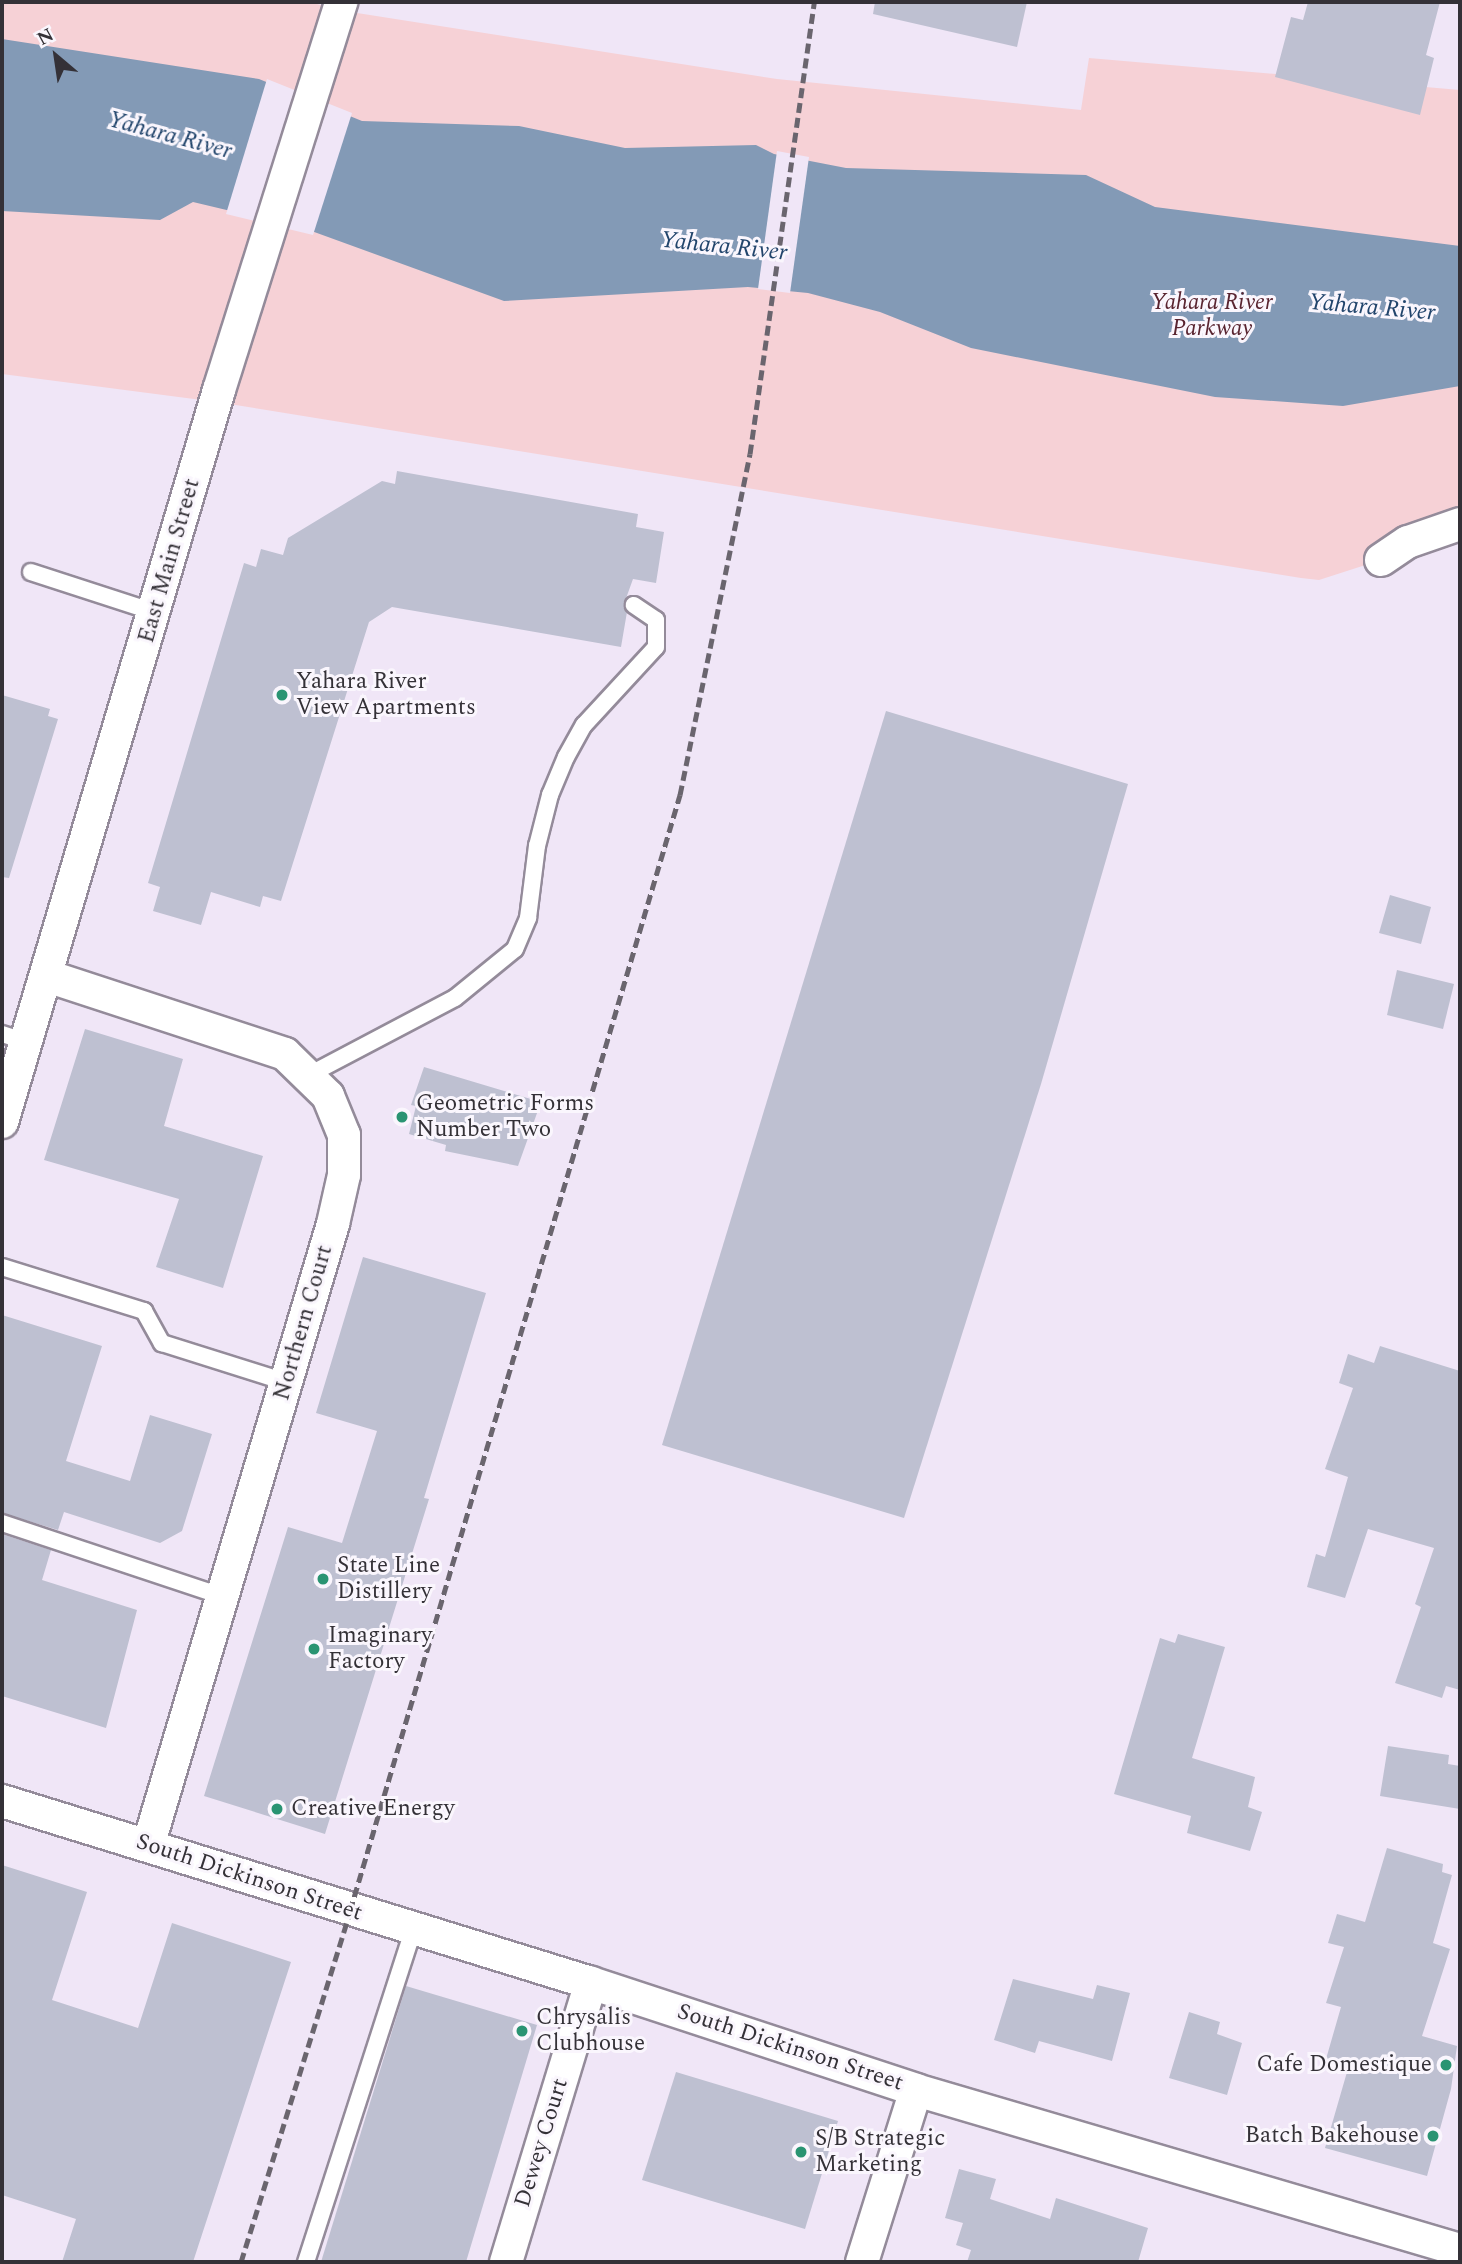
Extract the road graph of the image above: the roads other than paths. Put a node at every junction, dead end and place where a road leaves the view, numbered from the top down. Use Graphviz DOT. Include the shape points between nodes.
graph roads {
  1 [pos="341,2"];
  2 [pos="1460,524"];
  3 [pos="1381,560"];
  4 [pos="31,572"];
  5 [pos="634,604"];
  6 [pos="155,612"];
  7 [pos="47,976"];
  8 [pos="14,1038"];
  9 [pos="307,1076"];
  10 [pos="2,1122"];
  11 [pos="2,1267"];
  12 [pos="286,1382"];
  13 [pos="2,1523"];
  14 [pos="222,1596"];
  15 [pos="2,1801"];
  16 [pos="148,1846"];
  17 [pos="413,1930"];
  18 [pos="591,1983"];
  19 [pos="916,2090"];
  20 [pos="1460,2250"];
  21 [pos="306,2262"];
  22 [pos="506,2262"];
  23 [pos="862,2262"];
  1 -- 6 [label="street, East Main Street"];
  2 -- 3 [label="street" via="1408,542"];
  4 -- 6 [label="lane"];
  5 -- 9 [label="lane" via="656,620 656,647 584,725 566,757 537,846 528,918 514,948 455,998"];
  6 -- 7 [label="street, East Main Street"];
  7 -- 8 [label="street, East Main Street"];
  7 -- 9 [label="street, Northern Court" via="285,1054"];
  8 -- 10 [label="street, East Main Street"];
  9 -- 12 [label="street, Northern Court" via="328,1096 344,1135 344,1175"];
  11 -- 12 [label="lane" via="144,1311 162,1343"];
  12 -- 14 [label="street, Northern Court"];
  13 -- 14 [label="lane"];
  14 -- 16 [label="street, Northern Court"];
  15 -- 16 [label="street, South Dickinson Street"];
  16 -- 17 [label="street, South Dickinson Street"];
  17 -- 18 [label="street, South Dickinson Street"];
  17 -- 21 [label="lane"];
  18 -- 19 [label="street, South Dickinson Street"];
  18 -- 22 [label="street, Dewey Court"];
  19 -- 20 [label="street, South Dickinson Street"];
  19 -- 23 [label="street"];
}
